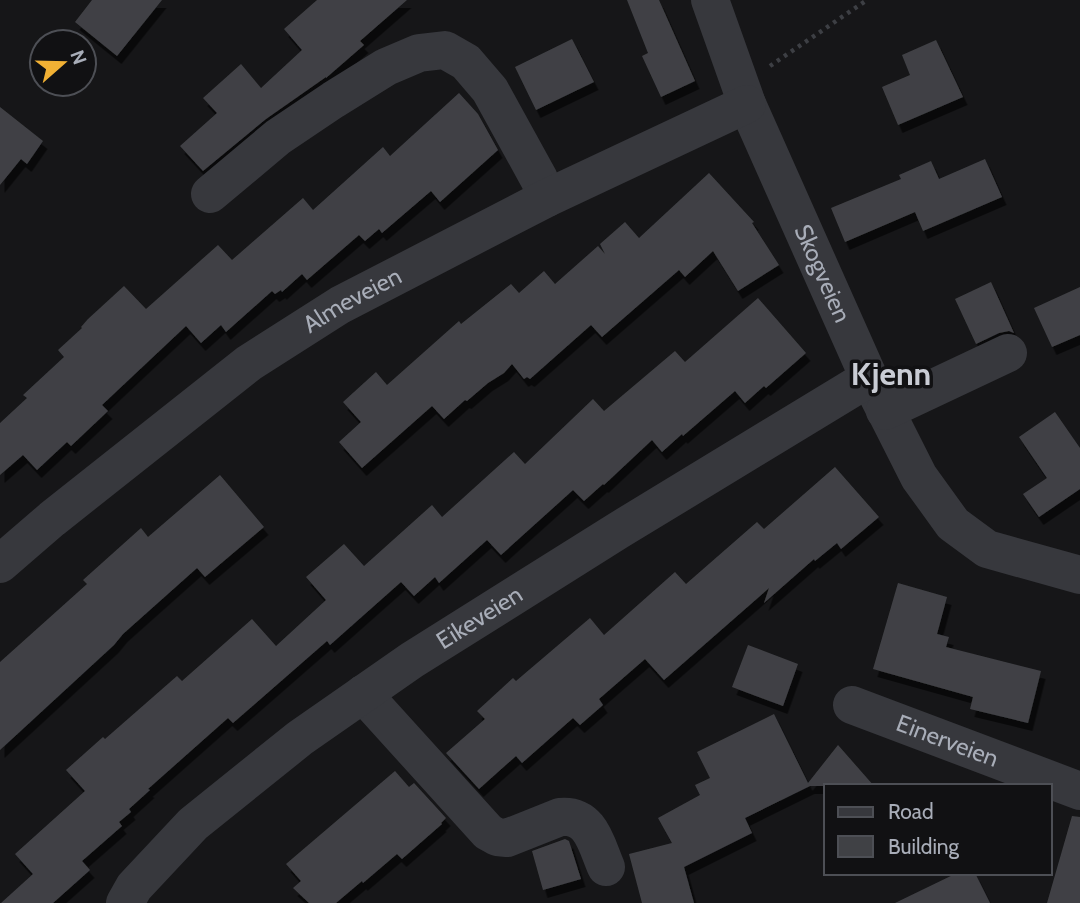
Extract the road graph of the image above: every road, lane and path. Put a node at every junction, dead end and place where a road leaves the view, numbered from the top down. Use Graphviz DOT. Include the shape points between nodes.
graph roads {
  1 [pos="710,0"];
  2 [pos="867,0"];
  3 [pos="744,95"];
  4 [pos="210,194"];
  5 [pos="547,198"];
  6 [pos="1008,354"];
  7 [pos="877,394"];
  8 [pos="0,565"];
  9 [pos="1080,575"];
  10 [pos="363,694"];
  11 [pos="852,705"];
  12 [pos="1080,791"];
  13 [pos="606,867"];
  14 [pos="125,903"];
  1 -- 3 [label="street, Skogveien"];
  2 -- 3 [label="path"];
  3 -- 5 [label="street, Almeveien"];
  3 -- 7 [label="street, Skogveien"];
  4 -- 5 [label="street" via="278,137 386,67 445,50 466,62 490,90"];
  5 -- 8 [label="street, Almeveien" via="340,306 249,363"];
  6 -- 7 [label="street, Eikeveien"];
  7 -- 9 [label="street, Skogveien" via="919,477 953,524 987,549"];
  7 -- 10 [label="street, Eikeveien" via="607,538"];
  10 -- 13 [label="street" via="488,832 507,838 560,817 574,818 588,826"];
  10 -- 14 [label="street, Eikeveien" via="192,824"];
  11 -- 12 [label="street, Einerveien"];
}
